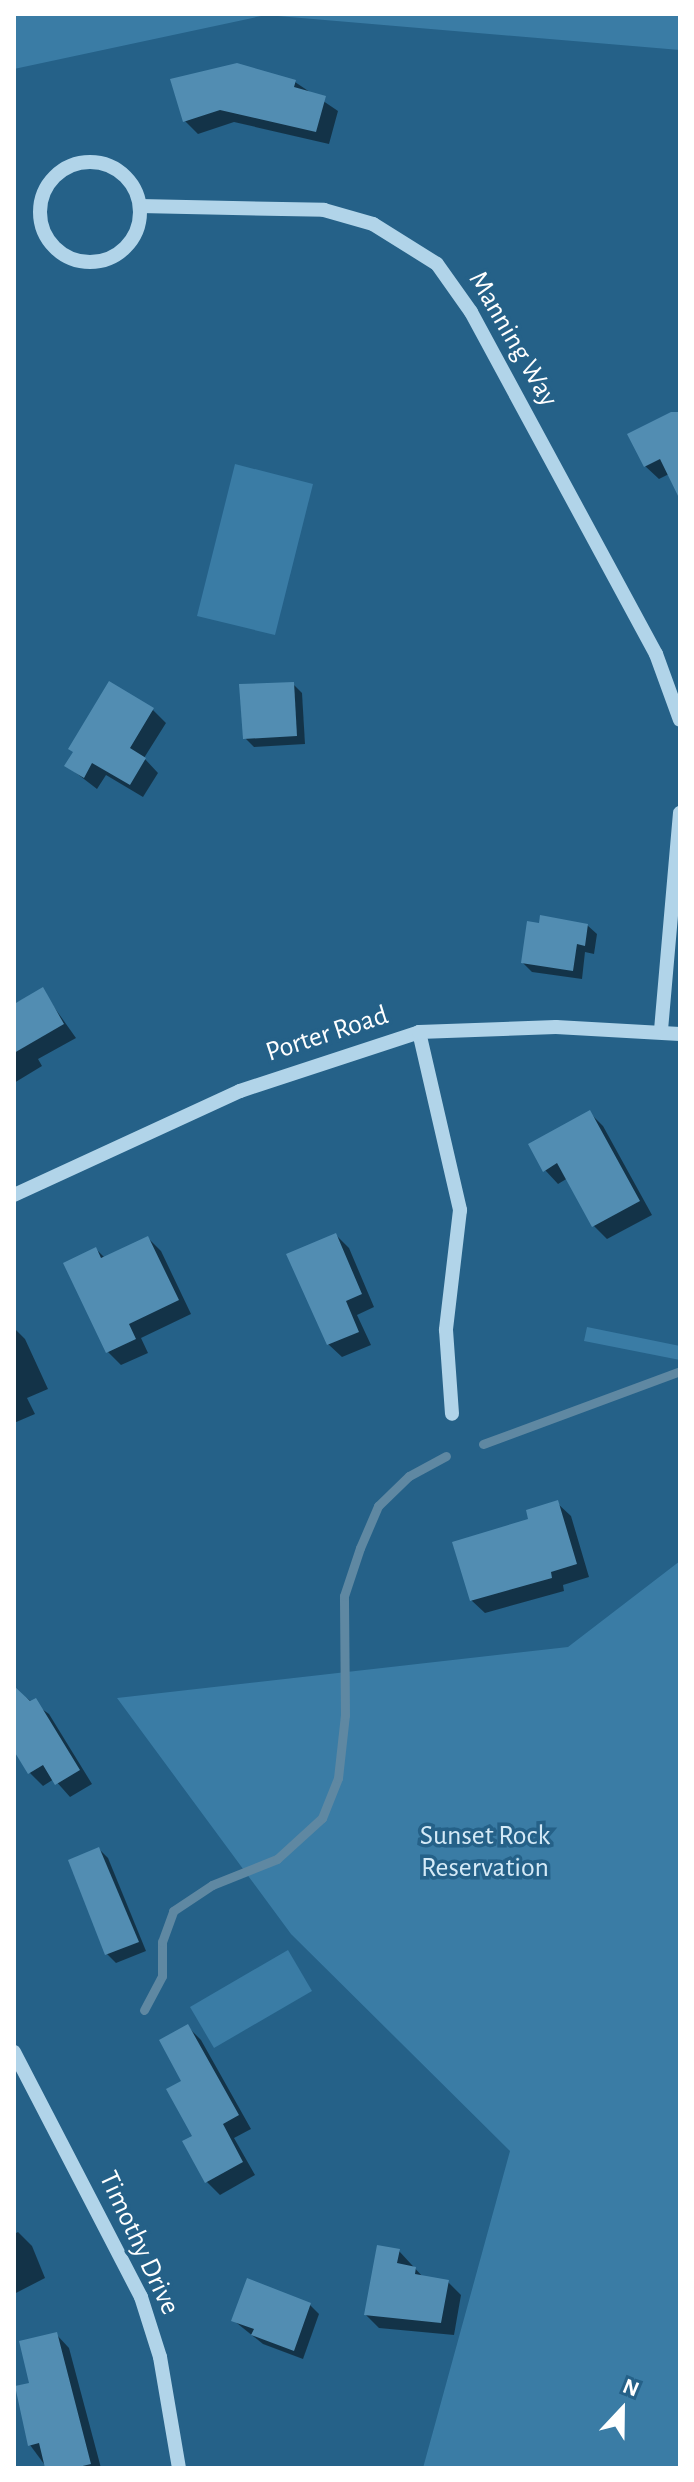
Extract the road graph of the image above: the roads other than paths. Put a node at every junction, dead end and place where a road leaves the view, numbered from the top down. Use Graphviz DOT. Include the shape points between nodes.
graph roads {
  1 [pos="140,206"];
  2 [pos="680,720"];
  3 [pos="680,813"];
  4 [pos="661,1030"];
  5 [pos="419,1032"];
  6 [pos="680,1034"];
  7 [pos="14,1195"];
  8 [pos="452,1414"];
  9 [pos="14,2052"];
  10 [pos="179,2468"];
  1 -- 1 [label="street" via="134,237 110,258 95,262 79,262 52,246 39,217 40,199 53,177 76,163 93,161 125,175"];
  1 -- 2 [label="street, Manning Way" via="324,210 373,224 437,264 471,312 656,654"];
  3 -- 4 [label="street"];
  4 -- 5 [label="street, Porter Road"];
  4 -- 6 [label="street, Porter Road"];
  5 -- 7 [label="street, Porter Road" via="240,1091"];
  5 -- 8 [label="street" via="460,1210 446,1330"];
  9 -- 10 [label="street, Timothy Drive" via="141,2297 160,2357"];
}
